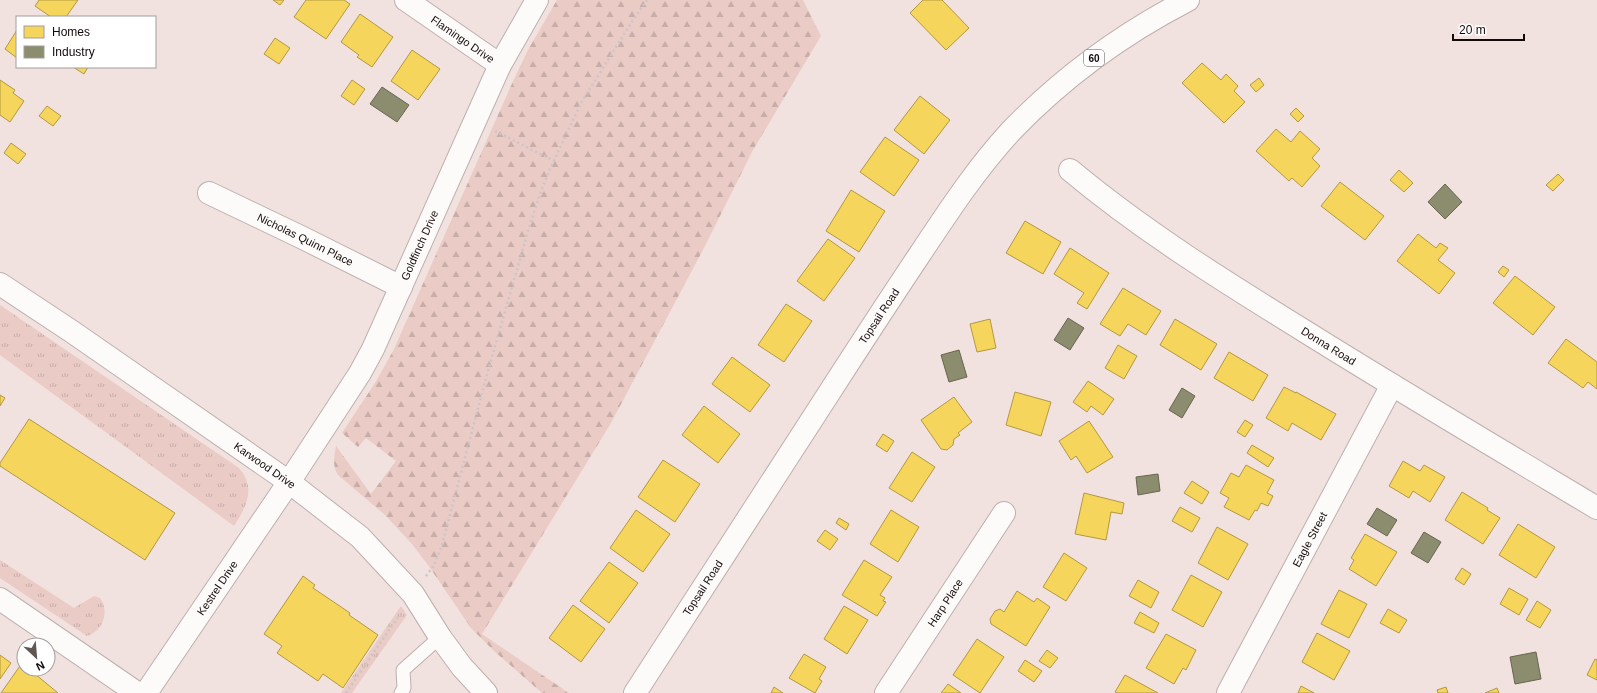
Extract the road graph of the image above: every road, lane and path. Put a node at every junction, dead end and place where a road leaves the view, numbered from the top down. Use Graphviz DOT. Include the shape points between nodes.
graph roads {
  1 [pos="406,0"];
  2 [pos="537,0"];
  3 [pos="647,0"];
  4 [pos="1188,0"];
  5 [pos="500,65"];
  6 [pos="475,121"];
  7 [pos="554,161"];
  8 [pos="1070,170"];
  9 [pos="209,193"];
  10 [pos="0,284"];
  11 [pos="401,287"];
  12 [pos="1392,386"];
  13 [pos="289,482"];
  14 [pos="1597,508"];
  15 [pos="1004,513"];
  16 [pos="413,594"];
  17 [pos="0,599"];
  18 [pos="440,637"];
  19 [pos="404,692"];
  20 [pos="137,693"];
  21 [pos="146,693"];
  22 [pos="346,693"];
  23 [pos="486,693"];
  24 [pos="634,693"];
  25 [pos="886,693"];
  26 [pos="1228,693"];
  1 -- 5 [label="street, Flamingo Drive"];
  2 -- 5 [label="street, Goldfinch Drive"];
  3 -- 7 [label="path" via="581,103"];
  4 -- 24 [label="street, Topsail Road / 60" via="1104,50 1065,81 1012,131 967,184"];
  5 -- 6 [label="street, Goldfinch Drive"];
  6 -- 7 [label="path"];
  6 -- 11 [label="street, Goldfinch Drive"];
  7 -- 16 [label="path" via="526,238 442,546 434,564"];
  8 -- 12 [label="street, Donna Road" via="1165,241"];
  9 -- 11 [label="street, Nicholas Quinn Place"];
  10 -- 13 [label="street, Karwood Drive"];
  11 -- 13 [label="street, Goldfinch Drive" via="360,373"];
  12 -- 14 [label="street, Donna Road"];
  12 -- 26 [label="street, Eagle Street"];
  13 -- 16 [label="street, Karwood Drive" via="360,537"];
  13 -- 21 [label="street, Kestrel Drive"];
  15 -- 25 [label="street, Harp Place"];
  16 -- 18 [label="street, Karwood Drive"];
  16 -- 22 [label="path"];
  17 -- 20 [label="street"];
  18 -- 19 [label="lane" via="403,670"];
  18 -- 23 [label="street, Karwood Drive"];
}
